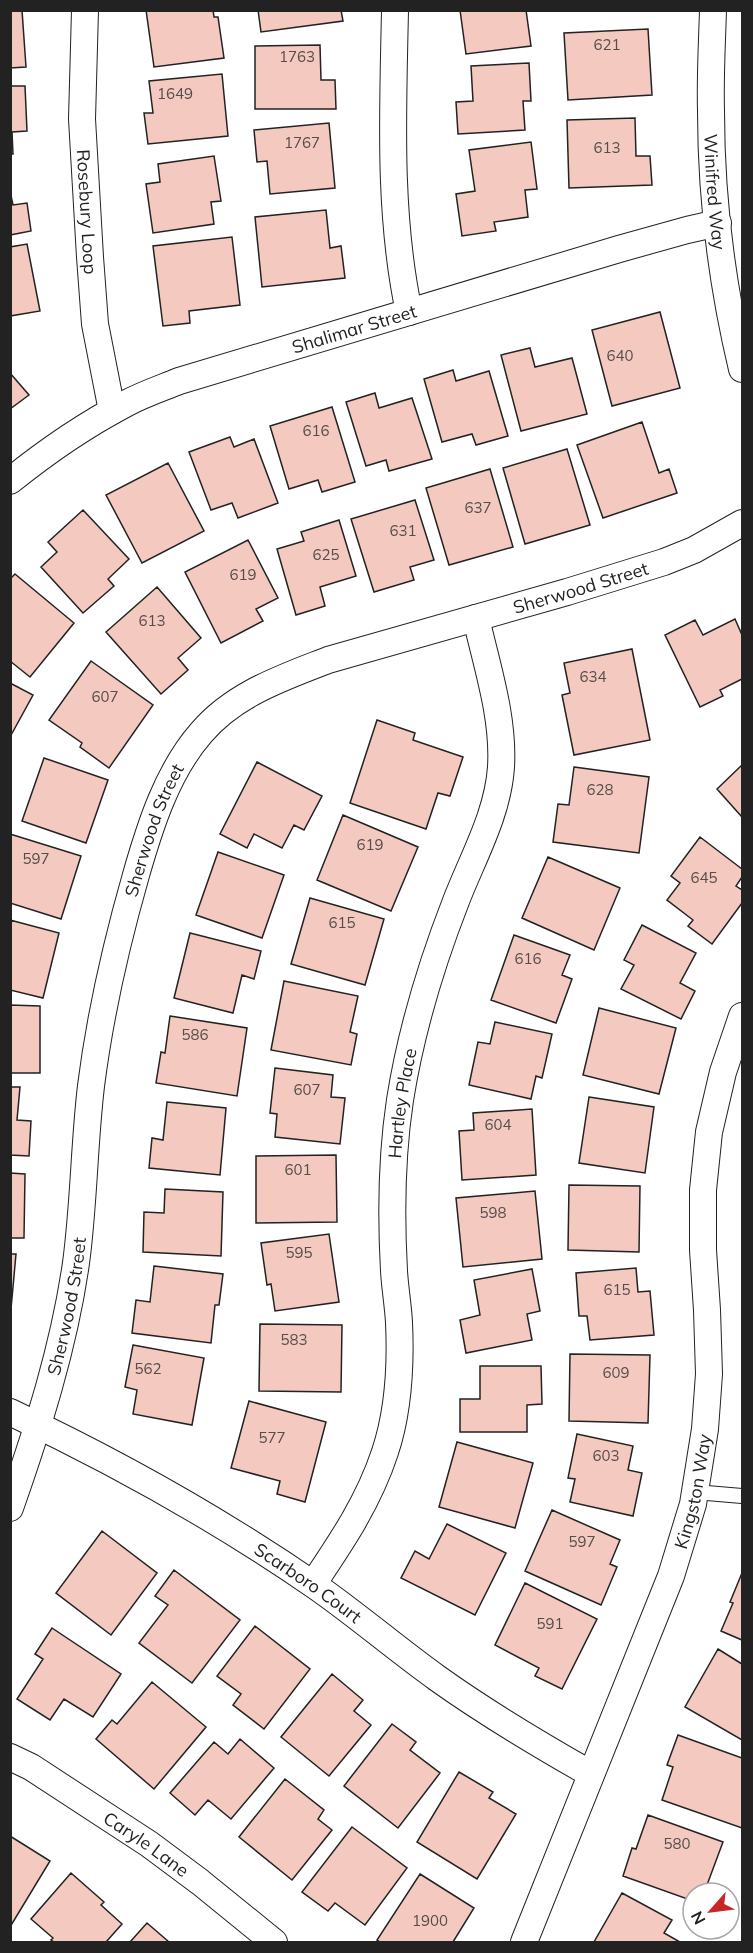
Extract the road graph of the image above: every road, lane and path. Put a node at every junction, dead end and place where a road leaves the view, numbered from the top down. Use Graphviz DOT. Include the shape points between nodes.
graph roads {
  1 [pos="85,10"];
  2 [pos="395,10"];
  3 [pos="713,10"];
  4 [pos="718,224"];
  5 [pos="409,312"];
  6 [pos="742,369"];
  7 [pos="111,411"];
  8 [pos="10,481"];
  9 [pos="742,523"];
  10 [pos="476,618"];
  11 [pos="742,1016"];
  12 [pos="10,1412"];
  13 [pos="38,1425"];
  14 [pos="695,1492"];
  15 [pos="742,1496"];
  16 [pos="10,1508"];
  17 [pos="313,1584"];
  18 [pos="10,1757"];
  19 [pos="591,1774"];
  20 [pos="274,1942"];
  21 [pos="524,1942"];
  1 -- 7 [label="street, Rosebury Loop" via="82,119 90,257 95,324"];
  2 -- 5 [label="street" via="393,164 401,275"];
  3 -- 4 [label="street, Winifred Way" via="711,112"];
  4 -- 5 [label="street, Shalimar Street" via="619,249"];
  4 -- 6 [label="street, Winifred Way"];
  5 -- 7 [label="street, Shalimar Street" via="179,381"];
  7 -- 8 [label="street, Shalimar Street" via="42,455"];
  9 -- 10 [label="street, Sherwood Street" via="664,562"];
  10 -- 13 [label="street, Sherwood Street" via="328,660 253,690 201,732 178,763 141,856 117,943 92,1085 75,1266 65,1325"];
  10 -- 17 [label="street, Hartley Place" via="501,735 501,768 497,796 483,836 432,965 400,1102 392,1227 399,1319 395,1407 373,1486 352,1527"];
  11 -- 14 [label="street, Kingston Way" via="709,1132 703,1190 709,1374"];
  12 -- 13 [label="street, Scarboro Court"];
  13 -- 16 [label="street, Sherwood Street"];
  13 -- 17 [label="street, Scarboro Court" via="194,1508"];
  14 -- 15 [label="lane"];
  14 -- 19 [label="street, Kingston Way" via="671,1576"];
  17 -- 19 [label="street, Scarboro Court" via="488,1714"];
  18 -- 20 [label="street, Caryle Lane" via="150,1844"];
  19 -- 21 [label="street, Kingston Way"];
}
